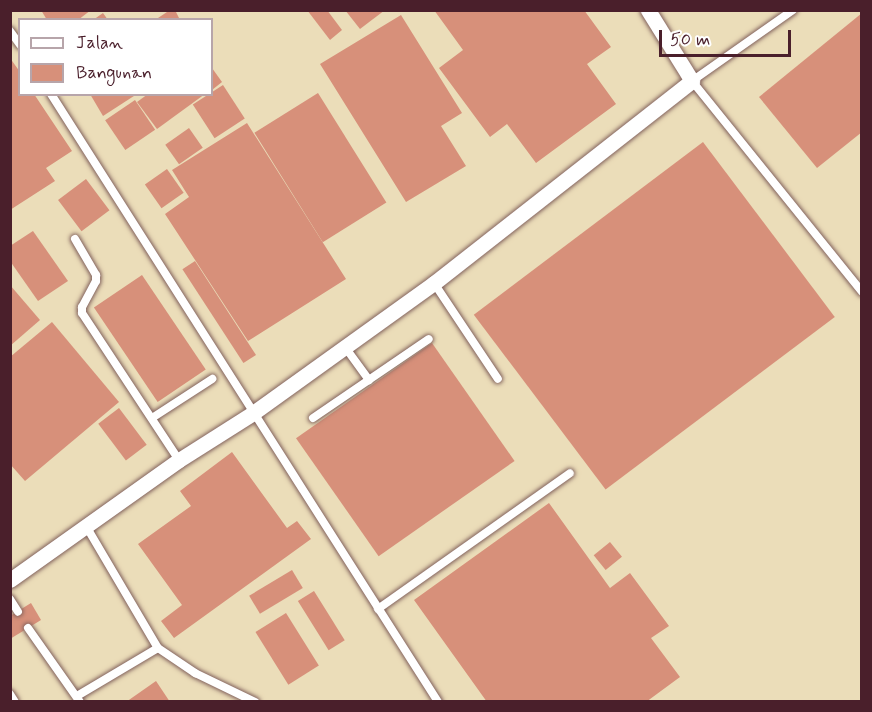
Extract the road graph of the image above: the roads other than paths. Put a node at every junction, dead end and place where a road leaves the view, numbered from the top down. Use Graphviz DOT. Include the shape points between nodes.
graph roads {
  1 [pos="648,10"];
  2 [pos="793,10"];
  3 [pos="692,81"];
  4 [pos="52,96"];
  5 [pos="75,239"];
  6 [pos="434,283"];
  7 [pos="861,292"];
  8 [pos="429,339"];
  9 [pos="345,347"];
  10 [pos="212,379"];
  11 [pos="498,379"];
  12 [pos="369,380"];
  13 [pos="253,413"];
  14 [pos="152,418"];
  15 [pos="313,418"];
  16 [pos="179,460"];
  17 [pos="570,473"];
  18 [pos="86,526"];
  19 [pos="10,580"];
  20 [pos="10,599"];
  21 [pos="378,609"];
  22 [pos="18,612"];
  23 [pos="28,628"];
  24 [pos="158,648"];
  25 [pos="10,694"];
  26 [pos="79,699"];
  27 [pos="436,701"];
  28 [pos="15,702"];
  29 [pos="255,702"];
  1 -- 3 [label="street"];
  2 -- 3 [label="lane"];
  3 -- 6 [label="street"];
  3 -- 7 [label="lane"];
  4 -- 13 [label="lane"];
  5 -- 14 [label="lane" via="96,275 82,313"];
  6 -- 9 [label="street"];
  6 -- 11 [label="lane"];
  8 -- 12 [label="lane"];
  9 -- 12 [label="lane"];
  9 -- 13 [label="street"];
  10 -- 14 [label="lane"];
  12 -- 15 [label="lane"];
  13 -- 16 [label="street"];
  13 -- 21 [label="lane"];
  14 -- 16 [label="lane"];
  16 -- 18 [label="street"];
  17 -- 21 [label="lane"];
  18 -- 19 [label="street"];
  18 -- 24 [label="lane"];
  20 -- 22 [label="lane"];
  21 -- 27 [label="lane"];
  23 -- 26 [label="lane"];
  24 -- 26 [label="lane"];
  24 -- 29 [label="lane" via="195,673"];
  25 -- 28 [label="lane"];
}
